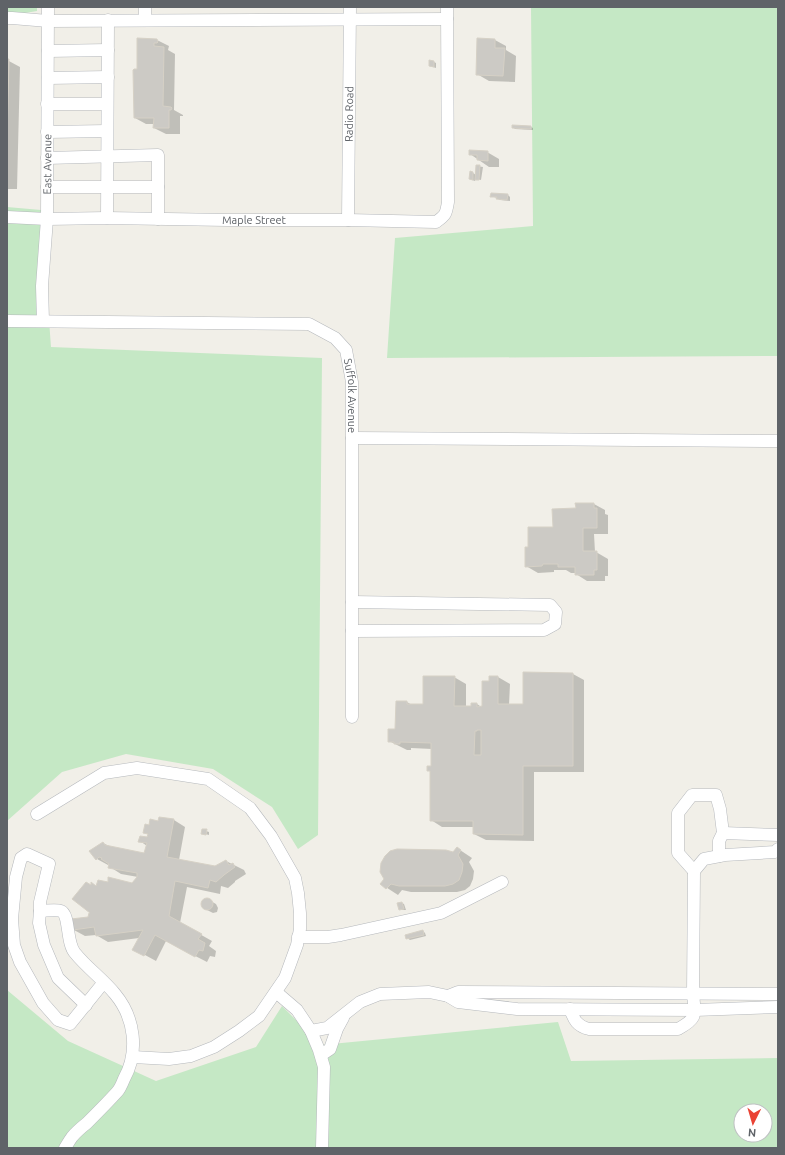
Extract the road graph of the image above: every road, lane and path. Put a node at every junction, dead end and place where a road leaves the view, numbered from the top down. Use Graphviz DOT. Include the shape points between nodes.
graph roads {
  1 [pos="48,7"];
  2 [pos="145,7"];
  3 [pos="350,7"];
  4 [pos="447,7"];
  5 [pos="7,18"];
  6 [pos="447,19"];
  7 [pos="108,20"];
  8 [pos="145,20"];
  9 [pos="350,20"];
  10 [pos="48,21"];
  11 [pos="108,50"];
  12 [pos="48,51"];
  13 [pos="108,77"];
  14 [pos="48,78"];
  15 [pos="48,104"];
  16 [pos="107,104"];
  17 [pos="107,131"];
  18 [pos="47,132"];
  19 [pos="107,156"];
  20 [pos="47,158"];
  21 [pos="47,186"];
  22 [pos="107,186"];
  23 [pos="158,186"];
  24 [pos="7,216"];
  25 [pos="107,218"];
  26 [pos="47,219"];
  27 [pos="158,219"];
  28 [pos="348,220"];
  29 [pos="7,321"];
  30 [pos="43,321"];
  31 [pos="352,438"];
  32 [pos="778,441"];
  33 [pos="352,602"];
  34 [pos="352,631"];
  35 [pos="352,717"];
  36 [pos="36,814"];
  37 [pos="723,833"];
  38 [pos="778,835"];
  39 [pos="778,849"];
  40 [pos="719,856"];
  41 [pos="694,871"];
  42 [pos="502,882"];
  43 [pos="40,911"];
  44 [pos="298,937"];
  45 [pos="104,982"];
  46 [pos="276,992"];
  47 [pos="693,994"];
  48 [pos="778,994"];
  49 [pos="448,996"];
  50 [pos="86,1005"];
  51 [pos="778,1007"];
  52 [pos="570,1009"];
  53 [pos="695,1010"];
  54 [pos="346,1013"];
  55 [pos="311,1031"];
  56 [pos="321,1055"];
  57 [pos="133,1057"];
  58 [pos="65,1148"];
  59 [pos="322,1148"];
  1 -- 10 [label="street, East Avenue"];
  2 -- 8 [label="street"];
  3 -- 9 [label="street, Radio Road"];
  4 -- 6 [label="street"];
  5 -- 10 [label="street"];
  6 -- 9 [label="street"];
  6 -- 28 [label="street, Maple Street" via="446,213 436,222"];
  7 -- 8 [label="street"];
  7 -- 10 [label="street"];
  7 -- 11 [label="street"];
  8 -- 9 [label="street"];
  9 -- 28 [label="street, Radio Road"];
  10 -- 12 [label="street, East Avenue"];
  11 -- 12 [label="street"];
  11 -- 13 [label="street"];
  12 -- 14 [label="street, East Avenue"];
  13 -- 14 [label="street"];
  13 -- 16 [label="street"];
  14 -- 15 [label="street, East Avenue"];
  15 -- 16 [label="street"];
  15 -- 18 [label="street, East Avenue"];
  16 -- 17 [label="street"];
  17 -- 18 [label="street"];
  17 -- 19 [label="street"];
  18 -- 20 [label="street, East Avenue"];
  19 -- 20 [label="street"];
  19 -- 22 [label="street"];
  19 -- 23 [label="street" via="158,155"];
  20 -- 21 [label="street, East Avenue"];
  21 -- 22 [label="street"];
  21 -- 26 [label="street, East Avenue"];
  22 -- 23 [label="street"];
  22 -- 25 [label="street"];
  23 -- 27 [label="street"];
  24 -- 26 [label="street, Maple Street"];
  25 -- 26 [label="street, Maple Street"];
  25 -- 27 [label="street, Maple Street"];
  26 -- 30 [label="street, East Avenue" via="42,286"];
  27 -- 28 [label="street, Maple Street"];
  29 -- 30 [label="street, Suffolk Avenue"];
  30 -- 31 [label="street, Suffolk Avenue" via="309,324 335,338 346,350 352,382"];
  31 -- 32 [label="street"];
  31 -- 33 [label="street, Suffolk Avenue"];
  33 -- 34 [label="street, Suffolk Avenue"];
  33 -- 34 [label="street" via="550,605 556,612 555,624 544,630"];
  34 -- 35 [label="street, Suffolk Avenue"];
  36 -- 44 [label="street" via="104,773 137,768 208,780 250,808 271,836 295,878 300,913"];
  37 -- 38 [label="street"];
  37 -- 40 [label="street" via="719,841"];
  37 -- 41 [label="street" via="716,795 692,795 678,813 678,853"];
  39 -- 40 [label="street" via="775,852"];
  40 -- 41 [label="street" via="704,859"];
  41 -- 47 [label="street"];
  42 -- 44 [label="street" via="441,913 341,935"];
  43 -- 45 [label="street" via="63,912 71,949 82,963"];
  43 -- 50 [label="street" via="39,923 44,945 58,978"];
  43 -- 50 [label="street" via="49,864 27,854 21,858 16,877 12,919 14,945 20,962 43,1003 58,1020 70,1024"];
  44 -- 46 [label="street" via="285,978"];
  45 -- 50 [label="street"];
  45 -- 57 [label="street" via="127,1012 132,1026"];
  46 -- 55 [label="street" via="297,1010"];
  46 -- 57 [label="street" via="259,1016 214,1047 191,1056 169,1059"];
  47 -- 48 [label="street"];
  47 -- 49 [label="street" via="458,992"];
  47 -- 53 [label="street"];
  49 -- 52 [label="street" via="458,1002 517,1009"];
  49 -- 54 [label="street" via="429,992 380,994 360,1002"];
  51 -- 53 [label="street"];
  52 -- 53 [label="street"];
  52 -- 53 [label="street" via="574,1020 582,1028 589,1030 678,1029 689,1023 694,1017"];
  54 -- 55 [label="street" via="327,1028"];
  54 -- 56 [label="street" via="330,1048"];
  55 -- 56 [label="street"];
  56 -- 59 [label="street" via="324,1067"];
  57 -- 58 [label="street" via="118,1090 72,1137"];
}
